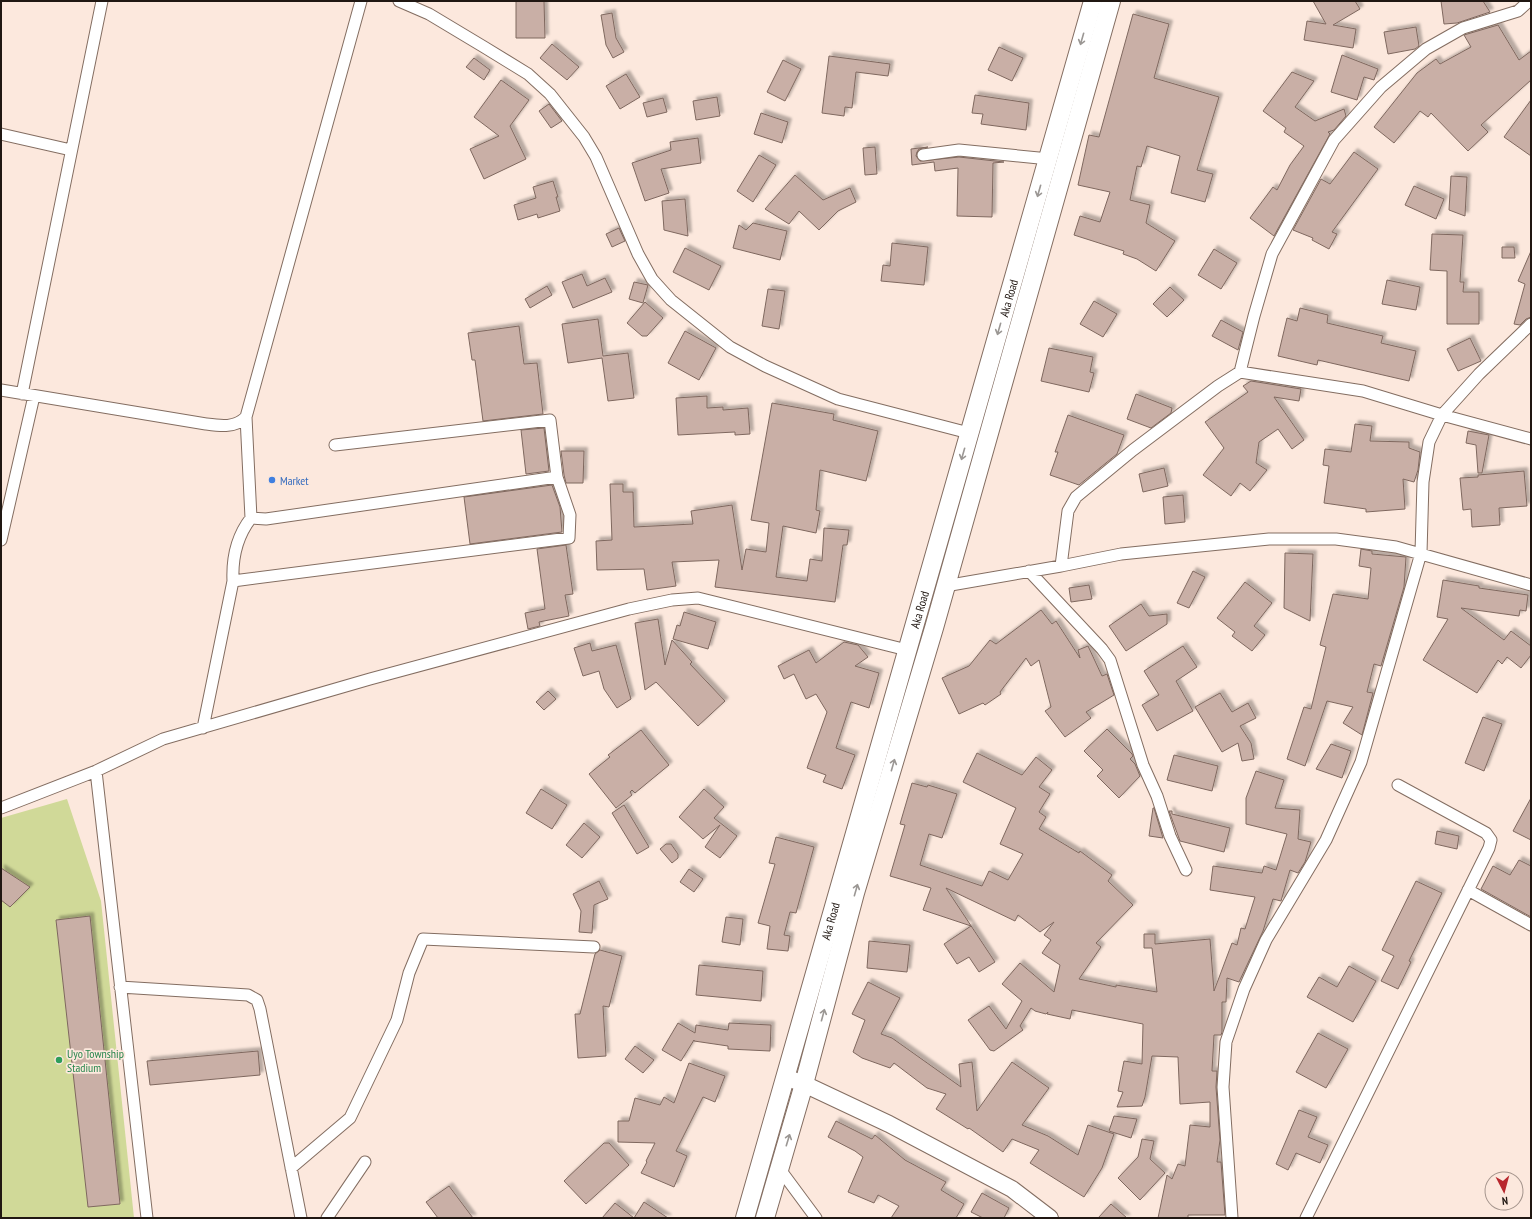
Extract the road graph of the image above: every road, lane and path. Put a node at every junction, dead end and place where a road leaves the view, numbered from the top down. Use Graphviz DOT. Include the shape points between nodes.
graph roads {
  1 [pos="102,1"];
  2 [pos="362,1"];
  3 [pos="399,1"];
  4 [pos="1093,1"];
  5 [pos="1111,1"];
  6 [pos="1530,1"];
  7 [pos="1,134"];
  8 [pos="71,150"];
  9 [pos="923,155"];
  10 [pos="1049,159"];
  11 [pos="1531,324"];
  12 [pos="1240,372"];
  13 [pos="1,390"];
  14 [pos="22,394"];
  15 [pos="34,396"];
  16 [pos="1442,415"];
  17 [pos="246,417"];
  18 [pos="969,433"];
  19 [pos="1531,439"];
  20 [pos="335,446"];
  21 [pos="557,477"];
  22 [pos="251,518"];
  23 [pos="1,540"];
  24 [pos="1421,553"];
  25 [pos="1061,566"];
  26 [pos="1029,571"];
  27 [pos="233,581"];
  28 [pos="1531,585"];
  29 [pos="945,586"];
  30 [pos="907,650"];
  31 [pos="203,728"];
  32 [pos="96,771"];
  33 [pos="1398,784"];
  34 [pos="1,808"];
  35 [pos="1186,870"];
  36 [pos="1468,890"];
  37 [pos="1531,925"];
  38 [pos="594,947"];
  39 [pos="120,987"];
  40 [pos="785,1078"];
  41 [pos="804,1084"];
  42 [pos="365,1162"];
  43 [pos="291,1168"];
  44 [pos="779,1168"];
  45 [pos="147,1218"];
  46 [pos="301,1218"];
  47 [pos="327,1218"];
  48 [pos="745,1218"];
  49 [pos="765,1218"];
  50 [pos="816,1218"];
  51 [pos="1050,1218"];
  52 [pos="1232,1218"];
  53 [pos="1306,1218"];
  1 -- 8 [label="street"];
  2 -- 17 [label="street"];
  3 -- 18 [label="street" via="429,14 528,74 550,94 584,137 596,157 638,254 652,279 671,300 730,347 838,399"];
  4 -- 10 [label="main road, Aka Road, one-way"];
  5 -- 29 [label="main road, Aka Road"];
  6 -- 12 [label="street" via="1518,11 1463,28 1426,49 1381,87 1334,140 1272,254"];
  7 -- 8 [label="street"];
  8 -- 14 [label="street"];
  9 -- 10 [label="street" via="960,150"];
  10 -- 18 [label="main road, Aka Road, one-way"];
  11 -- 16 [label="street" via="1479,374"];
  12 -- 16 [label="street" via="1363,392"];
  12 -- 25 [label="street" via="1151,436 1076,497 1068,511"];
  13 -- 14 [label="street"];
  14 -- 15 [label="street"];
  15 -- 17 [label="street" via="206,424 227,426"];
  15 -- 23 [label="street"];
  16 -- 19 [label="street"];
  16 -- 24 [label="street" via="1429,442 1423,482"];
  17 -- 22 [label="street"];
  18 -- 30 [label="main road, Aka Road, one-way"];
  20 -- 21 [label="street" via="550,420"];
  21 -- 22 [label="street" via="266,519"];
  21 -- 27 [label="street" via="570,515 569,538"];
  22 -- 27 [label="street" via="243,528 232,564"];
  24 -- 25 [label="street" via="1396,547 1336,540 1269,539 1121,554"];
  24 -- 28 [label="street"];
  24 -- 52 [label="street" via="1361,762 1326,840 1266,940 1244,989 1226,1042 1223,1087"];
  25 -- 26 [label="street"];
  26 -- 29 [label="street"];
  26 -- 35 [label="street" via="1110,660 1143,765 1158,796 1170,836"];
  27 -- 31 [label="street"];
  41 -- 29 [label="main road, Aka Road, one-way" via="855,893"];
  30 -- 31 [label="street" via="698,598 672,600 614,613 370,679"];
  30 -- 40 [label="main road, Aka Road"];
  31 -- 32 [label="street" via="163,739"];
  32 -- 34 [label="street"];
  32 -- 39 [label="street"];
  33 -- 36 [label="street" via="1486,832 1491,840 1489,848"];
  36 -- 37 [label="street"];
  36 -- 53 [label="street"];
  38 -- 43 [label="street" via="424,939 409,972 397,1020 350,1118"];
  39 -- 43 [label="street" via="248,995 257,1000"];
  39 -- 45 [label="street"];
  40 -- 41 [label="street"];
  40 -- 48 [label="main road, Aka Road"];
  44 -- 41 [label="main road, Aka Road, one-way"];
  41 -- 51 [label="street" via="889,1124 1012,1189"];
  42 -- 47 [label="street"];
  43 -- 46 [label="street"];
  44 -- 49 [label="main road, Aka Road"];
  44 -- 50 [label="street"];
}
